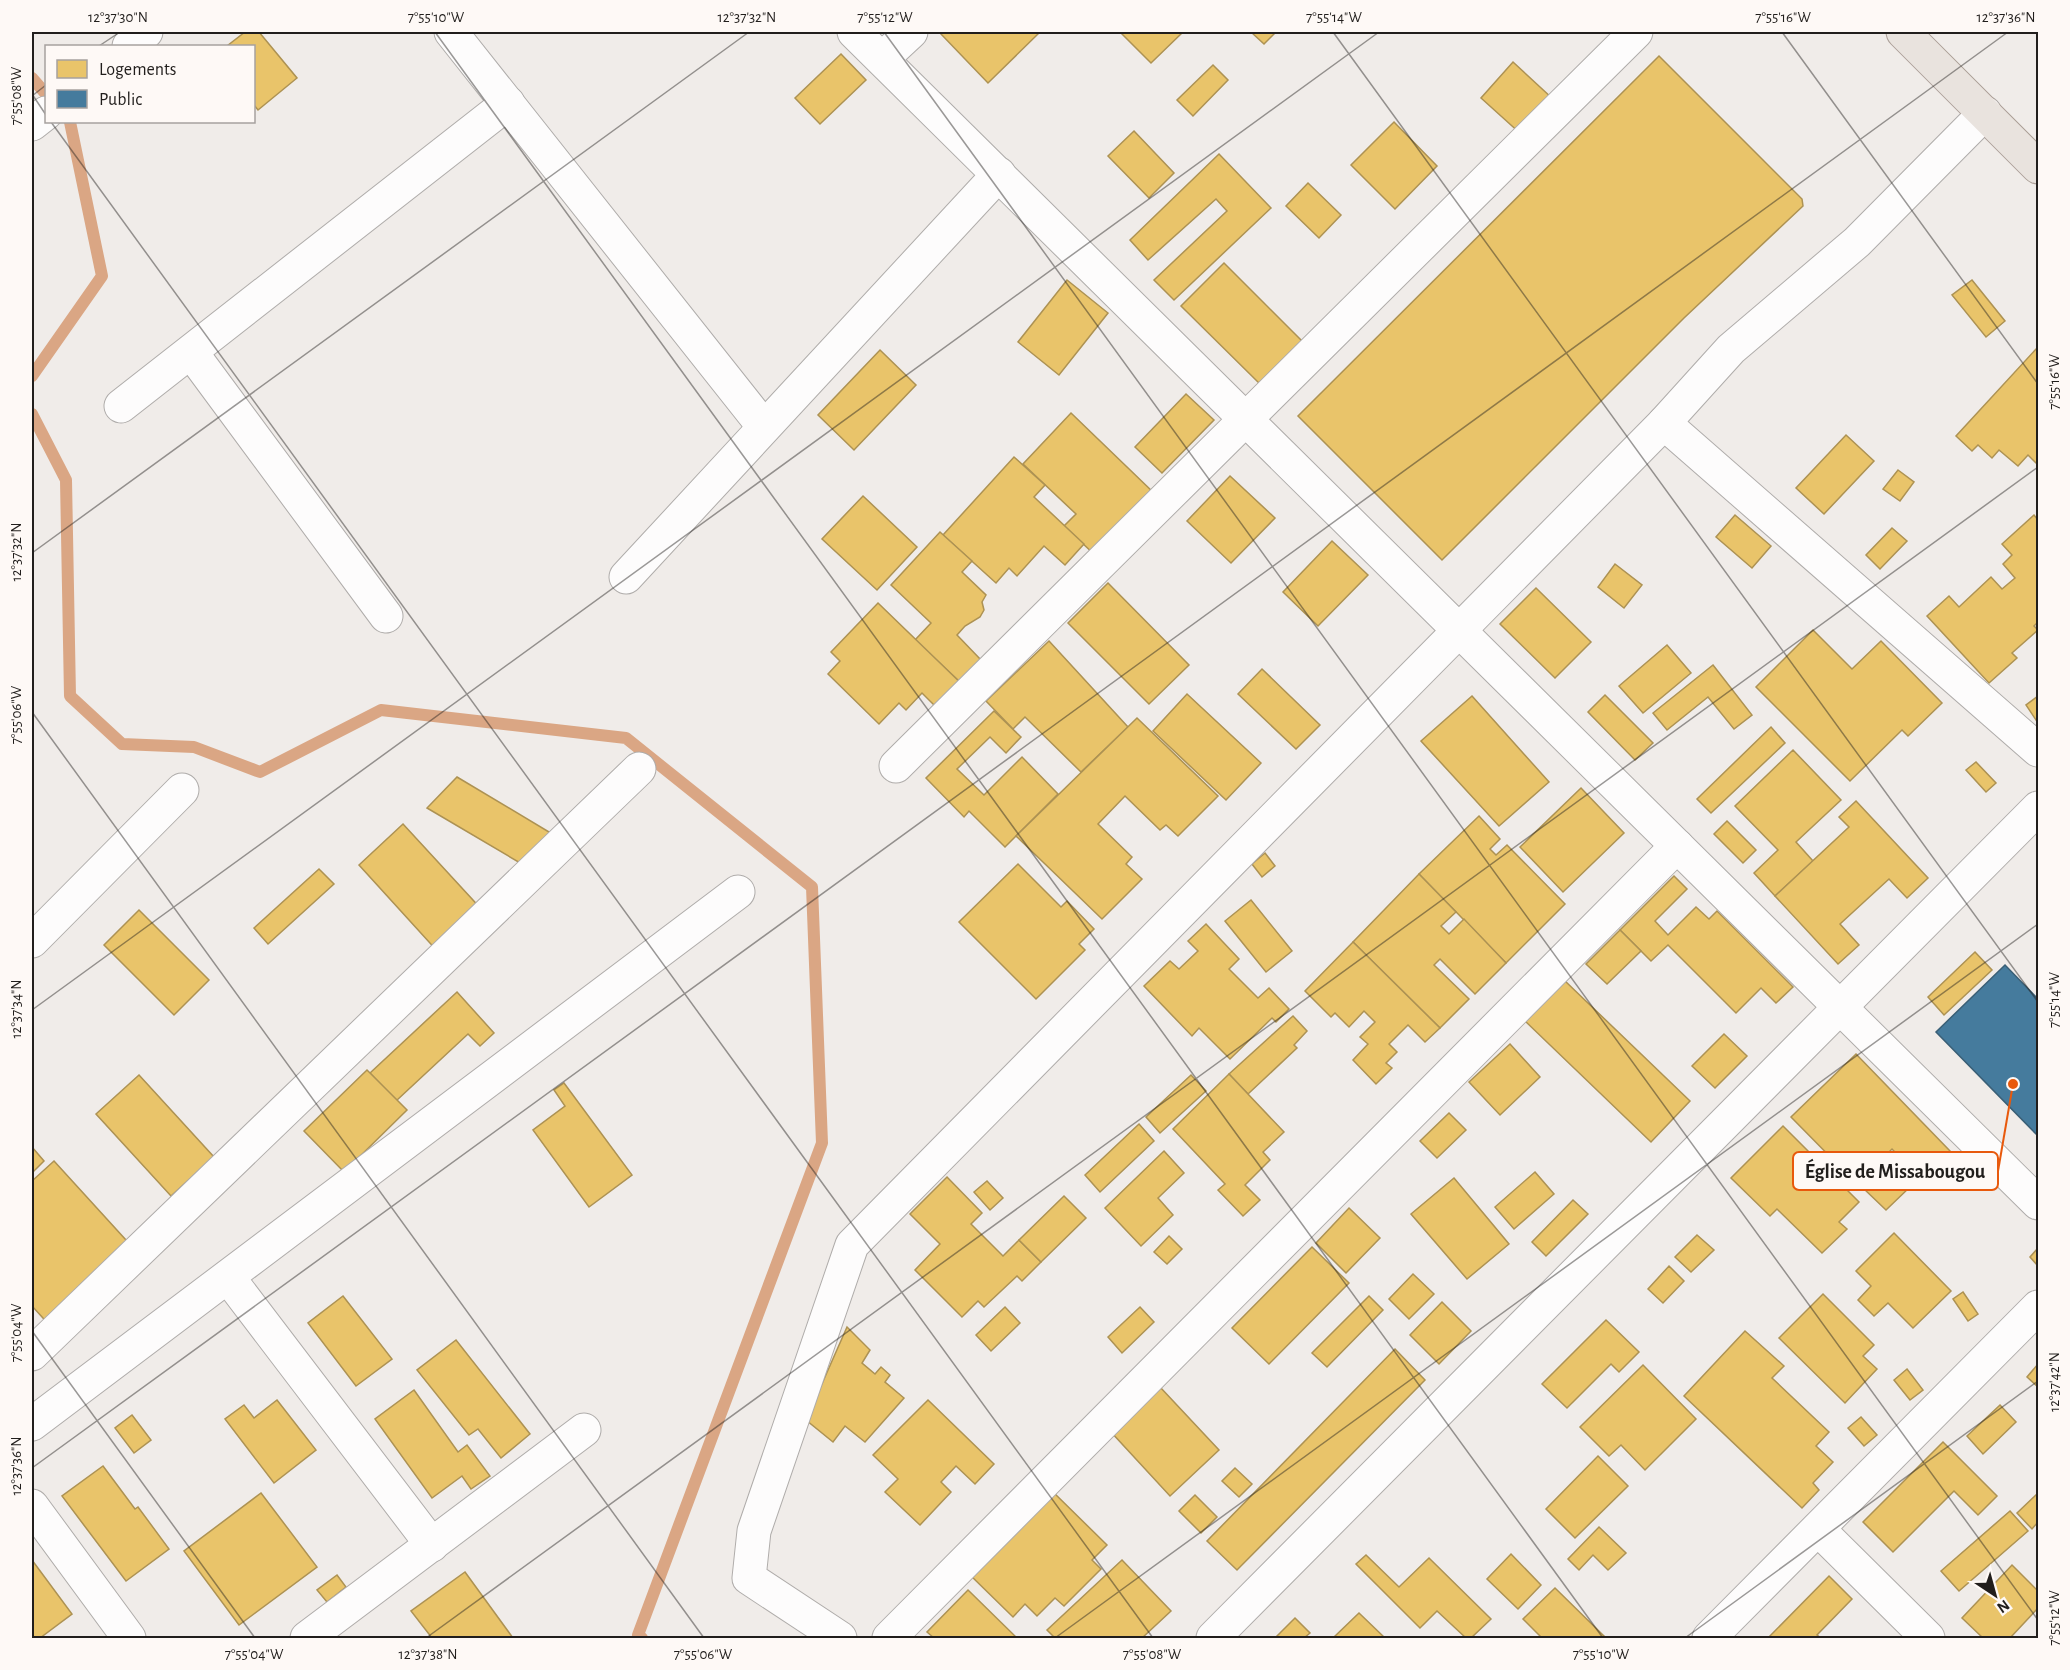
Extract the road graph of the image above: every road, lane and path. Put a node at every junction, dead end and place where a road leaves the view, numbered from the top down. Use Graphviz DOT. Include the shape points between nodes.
graph roads {
  1 [pos="146,32"];
  2 [pos="451,32"];
  3 [pos="854,32"];
  4 [pos="910,32"];
  5 [pos="1636,32"];
  6 [pos="1903,32"];
  7 [pos="130,45"];
  8 [pos="882,59"];
  9 [pos="508,104"];
  10 [pos="1986,113"];
  11 [pos="2038,167"];
  12 [pos="999,174"];
  13 [pos="191,352"];
  14 [pos="121,406"];
  15 [pos="1245,419"];
  16 [pos="1664,423"];
  17 [pos="764,428"];
  18 [pos="626,577"];
  19 [pos="386,616"];
  20 [pos="1458,630"];
  21 [pos="2038,750"];
  22 [pos="896,766"];
  23 [pos="639,769"];
  24 [pos="182,790"];
  25 [pos="2038,808"];
  26 [pos="1677,846"];
  27 [pos="738,892"];
  28 [pos="32,941"];
  29 [pos="1840,1007"];
  30 [pos="2038,1203"];
  31 [pos="228,1277"];
  32 [pos="2038,1307"];
  33 [pos="32,1354"];
  34 [pos="32,1424"];
  35 [pos="584,1430"];
  36 [pos="32,1506"];
  37 [pos="1818,1529"];
  38 [pos="432,1545"];
  39 [pos="327,1633"];
  40 [pos="129,1638"];
  41 [pos="840,1638"];
  42 [pos="889,1638"];
  43 [pos="1213,1638"];
  44 [pos="1709,1638"];
  45 [pos="1928,1638"];
  1 -- 7 [label="street"];
  2 -- 9 [label="street"];
  3 -- 8 [label="street"];
  4 -- 8 [label="street"];
  5 -- 15 [label="street"];
  6 -- 10 [label="main road"];
  8 -- 12 [label="street"];
  9 -- 13 [label="street"];
  9 -- 17 [label="street"];
  10 -- 11 [label="main road"];
  10 -- 16 [label="street" via="1857,242 1731,349"];
  12 -- 15 [label="street"];
  12 -- 17 [label="street"];
  13 -- 14 [label="street"];
  13 -- 19 [label="street"];
  15 -- 20 [label="street"];
  15 -- 22 [label="street"];
  16 -- 20 [label="street"];
  16 -- 21 [label="street"];
  17 -- 18 [label="street"];
  20 -- 26 [label="street"];
  20 -- 41 [label="street" via="852,1245 754,1531 749,1578"];
  23 -- 33 [label="street"];
  24 -- 28 [label="street"];
  25 -- 29 [label="street"];
  26 -- 29 [label="street"];
  26 -- 42 [label="street"];
  27 -- 31 [label="street"];
  29 -- 30 [label="street"];
  29 -- 43 [label="street"];
  31 -- 34 [label="street"];
  31 -- 38 [label="street"];
  32 -- 37 [label="street"];
  35 -- 38 [label="street"];
  36 -- 40 [label="street"];
  37 -- 44 [label="street"];
  37 -- 45 [label="street"];
  38 -- 39 [label="street"];
}
